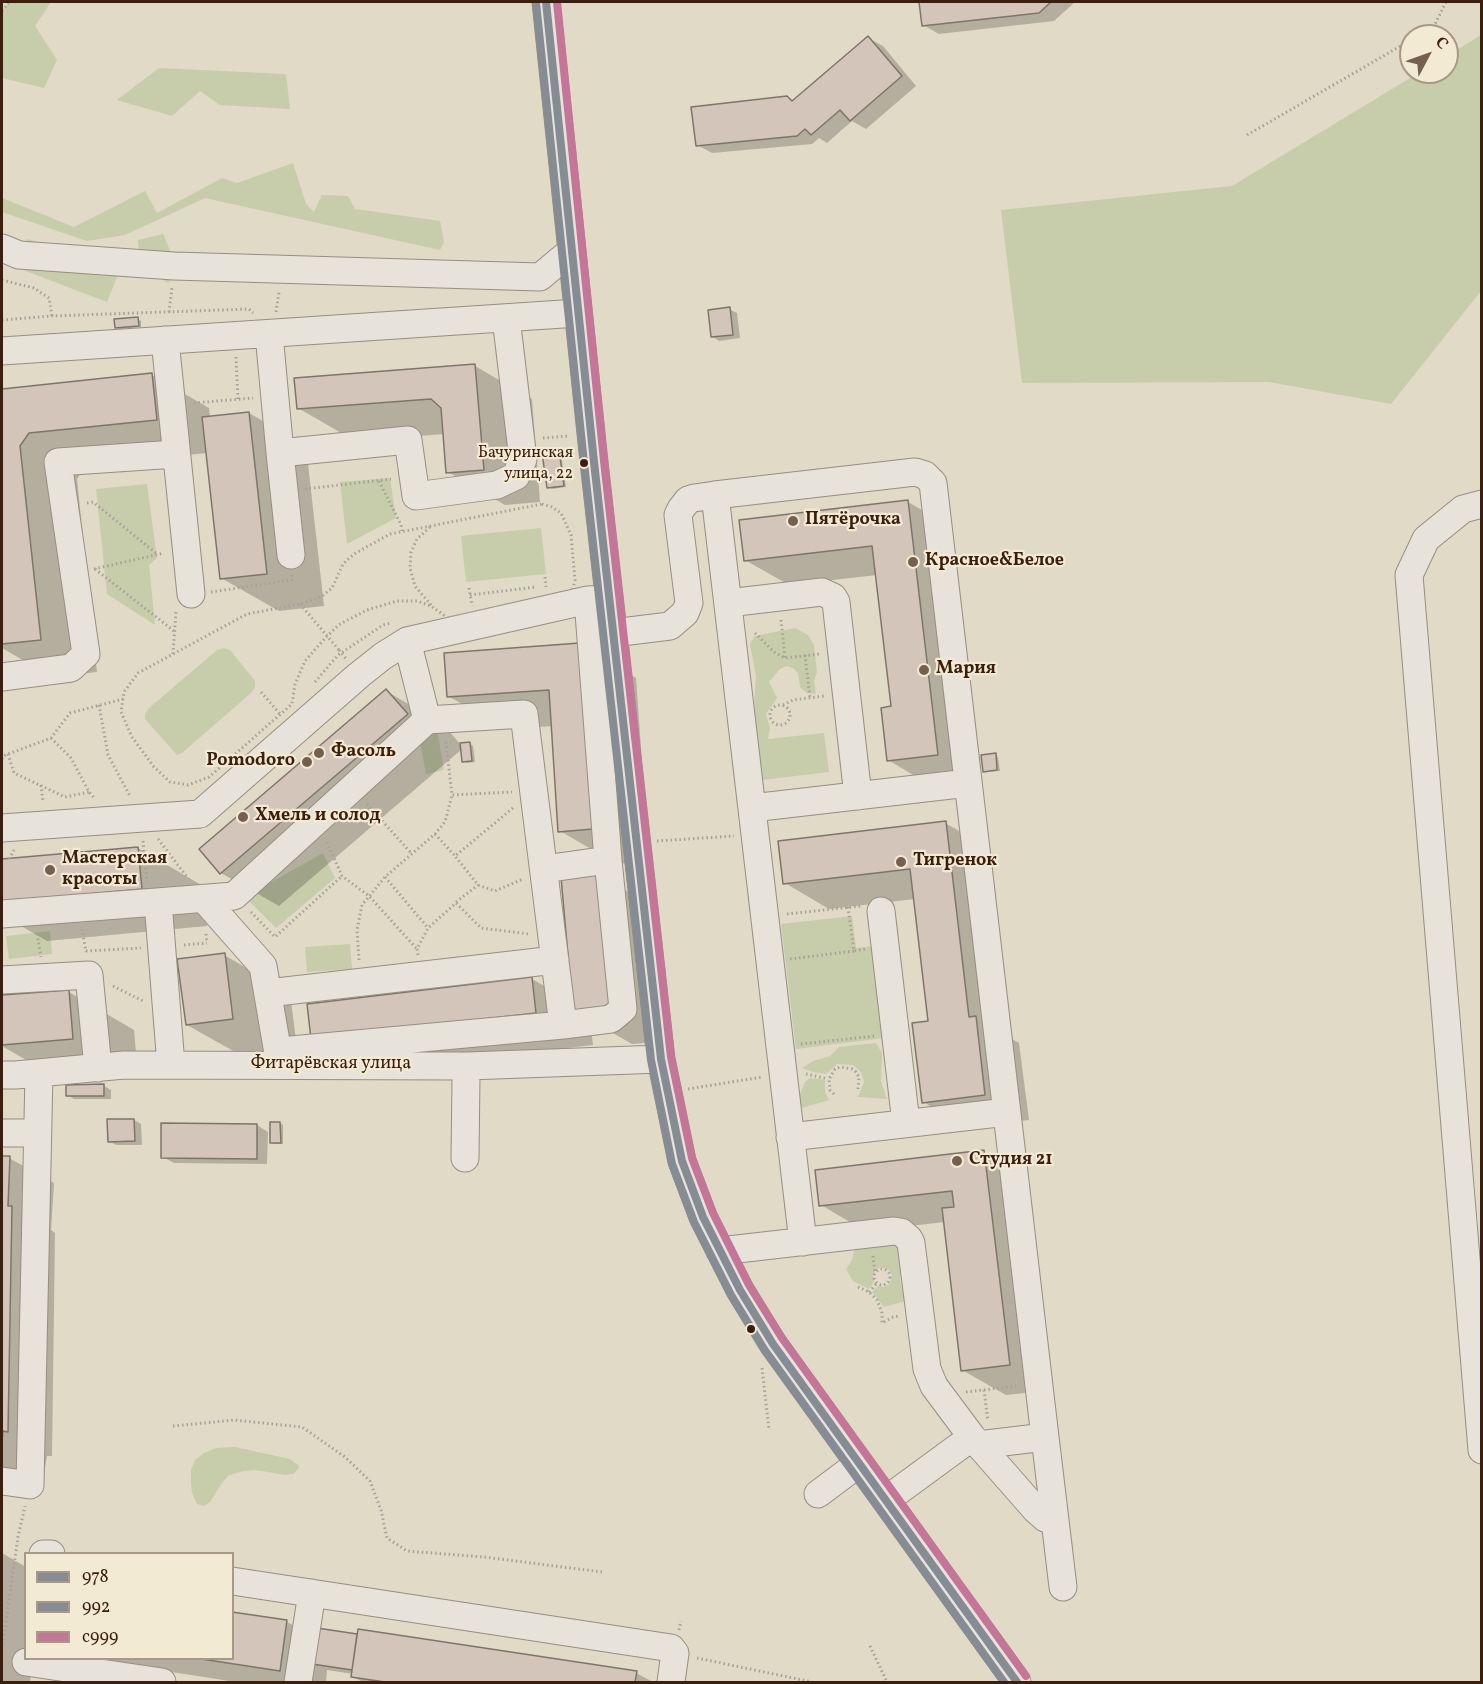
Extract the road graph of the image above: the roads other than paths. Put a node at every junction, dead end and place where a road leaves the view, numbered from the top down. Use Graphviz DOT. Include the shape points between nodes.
graph roads {
  1 [pos="546,2"];
  2 [pos="2,248"];
  3 [pos="572,251"];
  4 [pos="578,313"];
  5 [pos="506,318"];
  6 [pos="259,329"];
  7 [pos="165,340"];
  8 [pos="2,351"];
  9 [pos="280,453"];
  10 [pos="177,454"];
  11 [pos="715,495"];
  12 [pos="1482,504"];
  13 [pos="291,555"];
  14 [pos="191,594"];
  15 [pos="599,599"];
  16 [pos="728,603"];
  17 [pos="613,633"];
  18 [pos="407,641"];
  19 [pos="2,677"];
  20 [pos="436,720"];
  21 [pos="968,783"];
  22 [pos="858,796"];
  23 [pos="753,821"];
  24 [pos="2,828"];
  25 [pos="608,860"];
  26 [pos="544,869"];
  27 [pos="204,899"];
  28 [pos="153,902"];
  29 [pos="881,911"];
  30 [pos="2,914"];
  31 [pos="553,948"];
  32 [pos="2,980"];
  33 [pos="268,993"];
  34 [pos="563,1025"];
  35 [pos="661,1059"];
  36 [pos="171,1065"];
  37 [pos="280,1065"];
  38 [pos="468,1066"];
  39 [pos="98,1068"];
  40 [pos="39,1074"];
  41 [pos="2,1075"];
  42 [pos="1007,1112"];
  43 [pos="906,1124"];
  44 [pos="2,1133"];
  45 [pos="36,1133"];
  46 [pos="790,1137"];
  47 [pos="465,1158"];
  48 [pos="802,1242"];
  49 [pos="720,1251"];
  50 [pos="1045,1437"];
  51 [pos="980,1442"];
  52 [pos="1482,1450"];
  53 [pos="858,1464"];
  54 [pos="2,1481"];
  55 [pos="818,1494"];
  56 [pos="886,1500"];
  57 [pos="1055,1522"];
  58 [pos="234,1581"];
  59 [pos="1063,1587"];
  60 [pos="312,1593"];
  61 [pos="26,1668"];
  62 [pos="129,1680"];
  63 [pos="162,1683"];
  64 [pos="298,1683"];
  65 [pos="671,1683"];
  66 [pos="1017,1683"];
  1 -- 3 [label="street"];
  2 -- 3 [label="street" via="19,255 174,266 540,277"];
  3 -- 4 [label="street"];
  4 -- 5 [label="street"];
  4 -- 15 [label="street"];
  5 -- 6 [label="street"];
  5 -- 9 [label="street" via="522,459 516,476 497,485 416,496 408,440"];
  6 -- 7 [label="street"];
  6 -- 9 [label="street" via="275,397"];
  7 -- 8 [label="street"];
  7 -- 10 [label="street"];
  9 -- 13 [label="street"];
  10 -- 14 [label="street"];
  10 -- 19 [label="street" via="58,462 65,506 85,571 86,654 71,668"];
  11 -- 16 [label="street"];
  11 -- 17 [label="street" via="688,500 678,515 689,603 685,613 670,626"];
  11 -- 21 [label="street" via="915,472 930,478"];
  12 -- 52 [label="street" via="1463,509 1426,539 1409,575"];
  15 -- 17 [label="street"];
  15 -- 18 [label="street"];
  15 -- 25 [label="street"];
  16 -- 22 [label="street" via="822,592 836,602"];
  16 -- 23 [label="street"];
  17 -- 35 [label="street"];
  18 -- 20 [label="street"];
  18 -- 24 [label="street" via="359,675 200,813"];
  20 -- 26 [label="street" via="524,714"];
  20 -- 27 [label="street" via="234,896"];
  21 -- 22 [label="street"];
  21 -- 42 [label="street"];
  22 -- 23 [label="street"];
  23 -- 46 [label="street"];
  25 -- 26 [label="street"];
  25 -- 34 [label="street" via="622,1009 611,1019"];
  26 -- 31 [label="street"];
  27 -- 28 [label="street"];
  27 -- 33 [label="street" via="263,966"];
  28 -- 30 [label="street"];
  28 -- 36 [label="street"];
  29 -- 43 [label="street"];
  31 -- 33 [label="street" via="423,976"];
  31 -- 34 [label="street"];
  32 -- 39 [label="street" via="101,980"];
  33 -- 37 [label="street"];
  34 -- 37 [label="street" via="291,1050"];
  35 -- 38 [label="street, Фитарёвская улица"];
  35 -- 49 [label="street" via="682,1161"];
  36 -- 37 [label="street, Фитарёвская улица"];
  36 -- 39 [label="street, Фитарёвская улица"];
  37 -- 38 [label="street, Фитарёвская улица"];
  38 -- 47 [label="street"];
  39 -- 40 [label="street, Фитарёвская улица"];
  40 -- 41 [label="street, Фитарёвская улица"];
  40 -- 45 [label="street"];
  42 -- 43 [label="street"];
  42 -- 50 [label="street"];
  43 -- 46 [label="street"];
  44 -- 45 [label="street"];
  45 -- 54 [label="street" via="30,1485"];
  46 -- 48 [label="street"];
  48 -- 49 [label="street"];
  48 -- 51 [label="street" via="894,1231 904,1234 911,1243 927,1369 941,1395"];
  49 -- 53 [label="street" via="773,1344"];
  50 -- 51 [label="street"];
  50 -- 57 [label="street"];
  51 -- 56 [label="street"];
  51 -- 57 [label="street" via="1036,1510"];
  53 -- 55 [label="street"];
  53 -- 56 [label="street"];
  56 -- 66 [label="street"];
  57 -- 59 [label="street"];
  58 -- 60 [label="street"];
  60 -- 64 [label="street"];
  60 -- 65 [label="street" via="669,1648 675,1653"];
  61 -- 62 [label="street"];
  62 -- 63 [label="street"];
}
